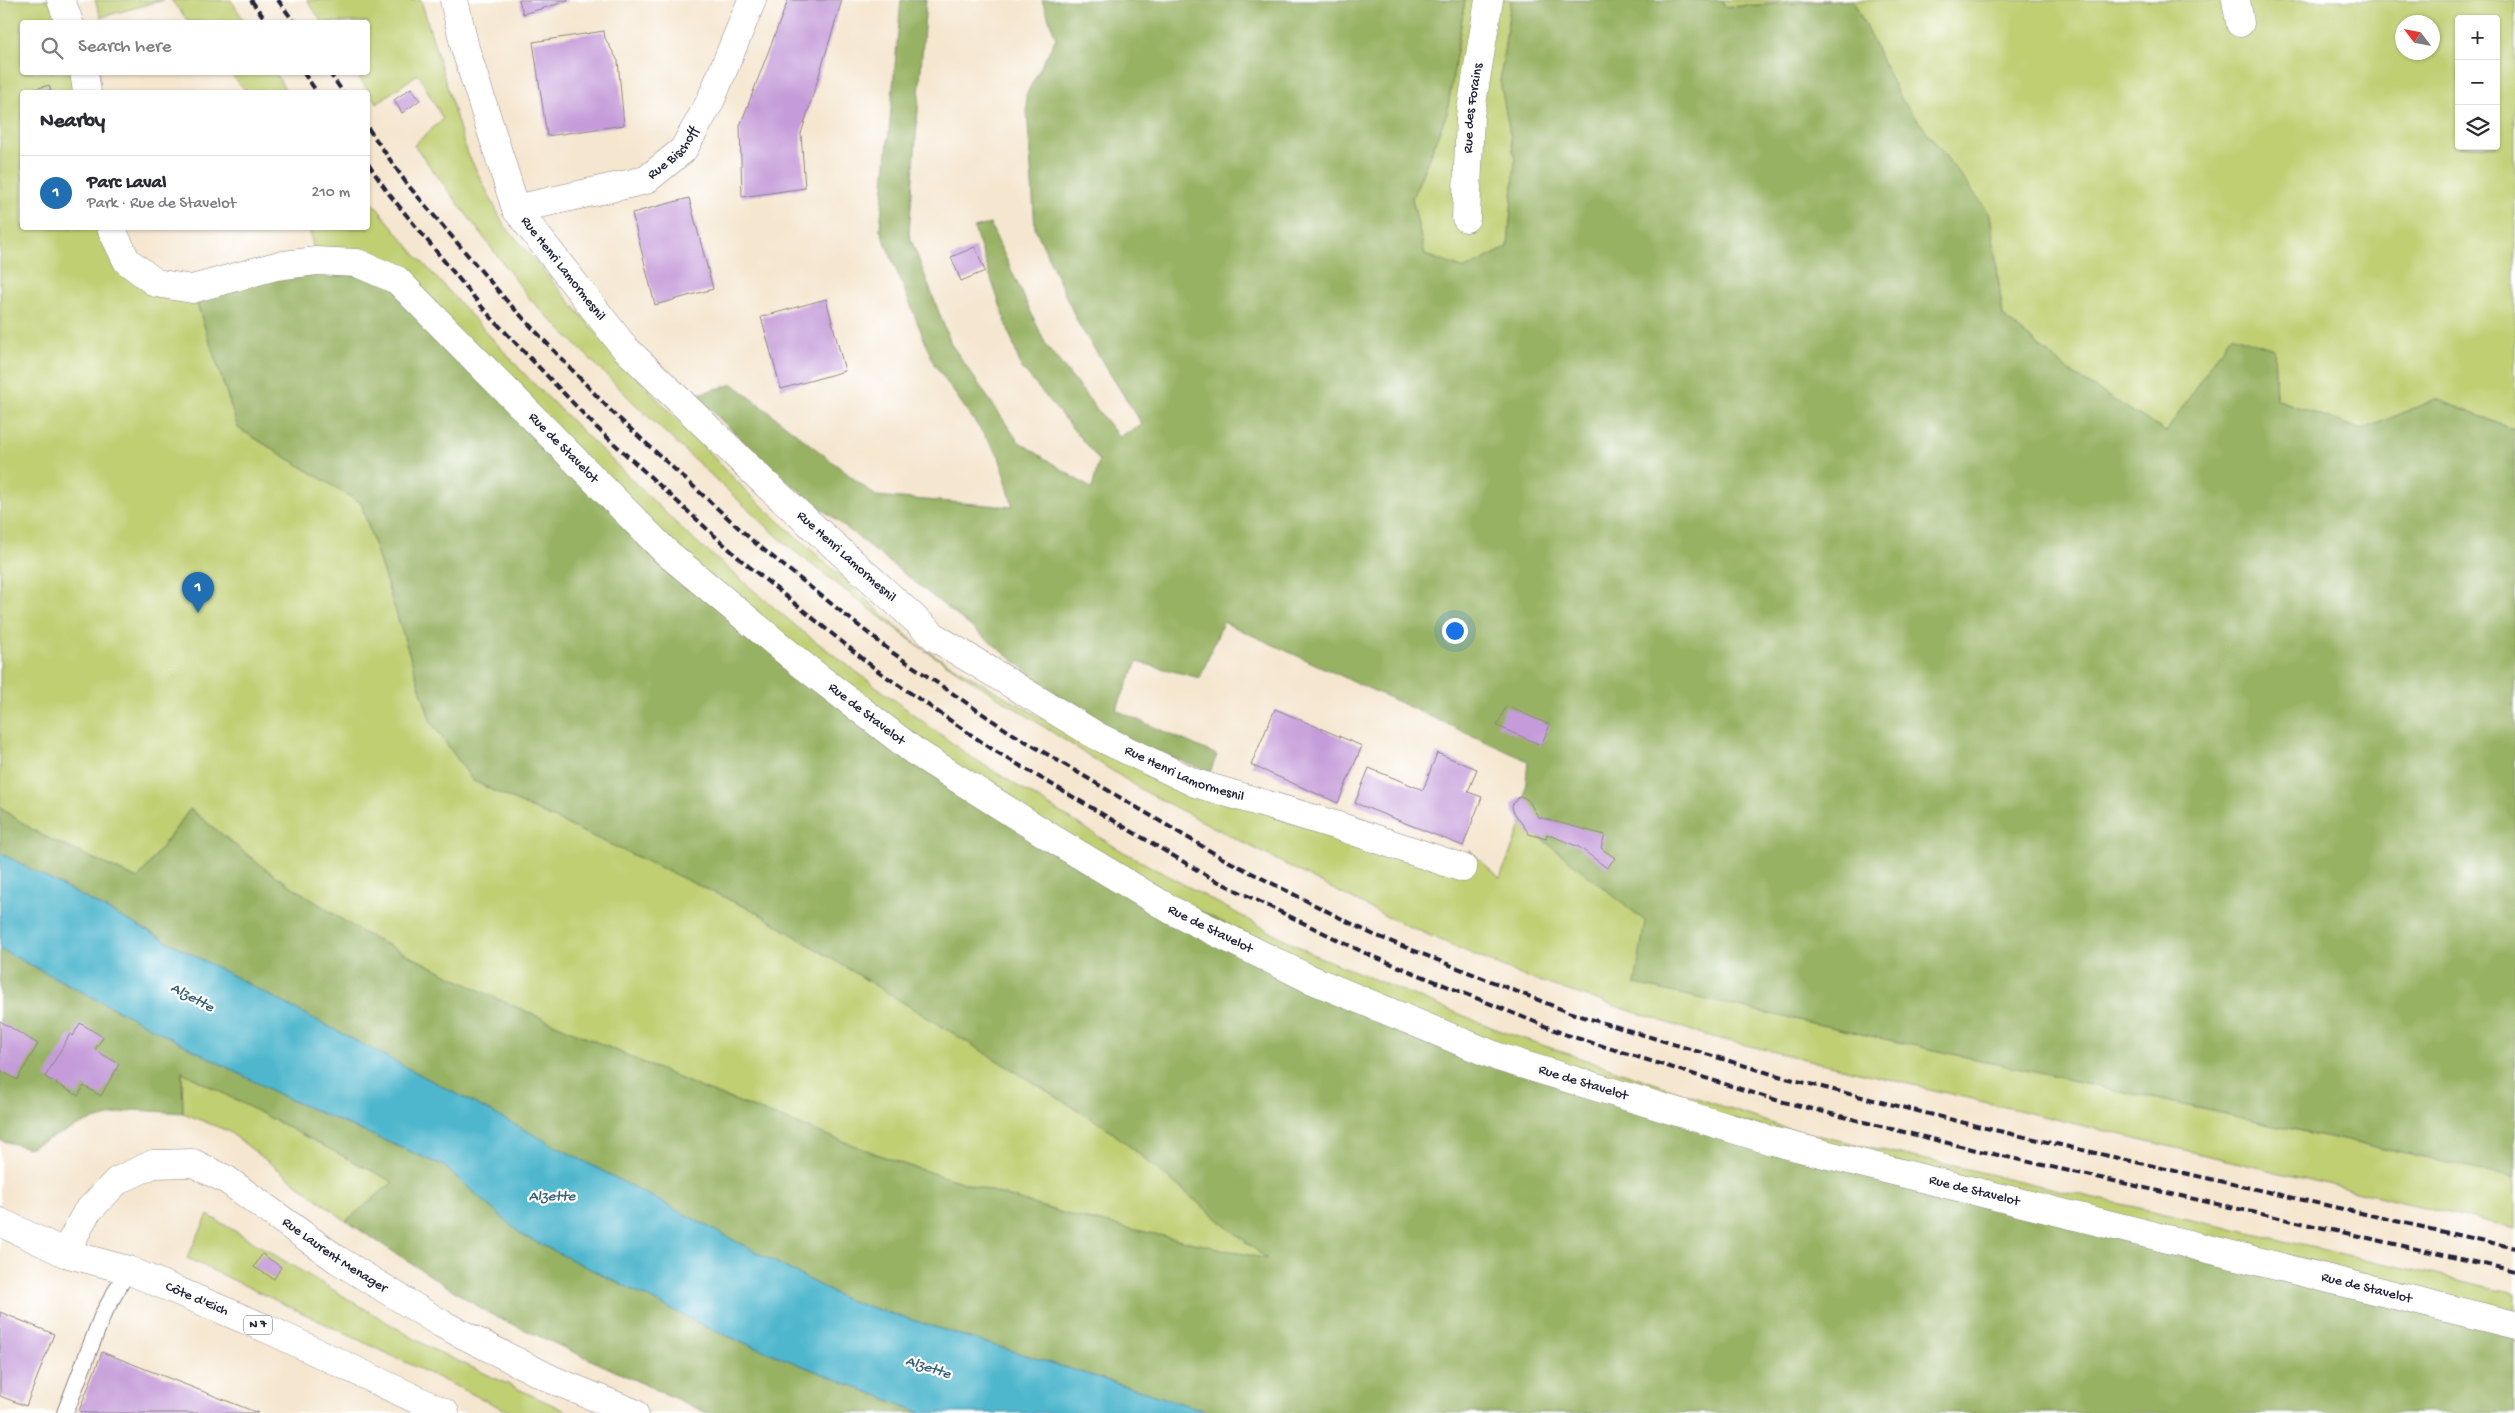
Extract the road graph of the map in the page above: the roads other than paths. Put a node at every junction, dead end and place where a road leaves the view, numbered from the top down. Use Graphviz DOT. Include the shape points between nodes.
graph roads {
  1 [pos="61,0"];
  2 [pos="454,0"];
  3 [pos="752,0"];
  4 [pos="1488,0"];
  5 [pos="68,20"];
  6 [pos="84,75"];
  7 [pos="87,90"];
  8 [pos="516,209"];
  9 [pos="1466,218"];
  10 [pos="112,230"];
  11 [pos="1463,868"];
  12 [pos="0,1222"];
  13 [pos="65,1253"];
  14 [pos="128,1270"];
  15 [pos="2515,1326"];
  16 [pos="65,1413"];
  17 [pos="445,1413"];
  18 [pos="634,1413"];
  1 -- 5 [label="street"];
  2 -- 8 [label="street, Rue Henri Lamormesnil" via="465,48"];
  3 -- 8 [label="street, Rue Bischoff" via="710,102 684,150 646,180"];
  4 -- 9 [label="street, Rue des Forains" via="1470,116"];
  6 -- 7 [label="street"];
  8 -- 11 [label="street, Rue Henri Lamormesnil" via="624,348 766,484 936,638 1097,736 1195,783"];
  10 -- 15 [label="street, Rue de Stavelot" via="127,261 156,283 192,289 276,266 316,261 357,263 397,280 666,552 800,663 914,751 1173,911 1308,978 1498,1057 1772,1141"];
  12 -- 13 [label="street, Côte d'Eich / N 7"];
  13 -- 14 [label="street, Côte d'Eich / N 7"];
  13 -- 18 [label="street, Rue Laurent Menager" via="86,1213 117,1180 153,1164 193,1163 227,1180 338,1260 442,1324 553,1380"];
  14 -- 16 [label="lane" via="104,1314"];
  14 -- 17 [label="street, Côte d'Eich / N 7" via="272,1331"];
}
